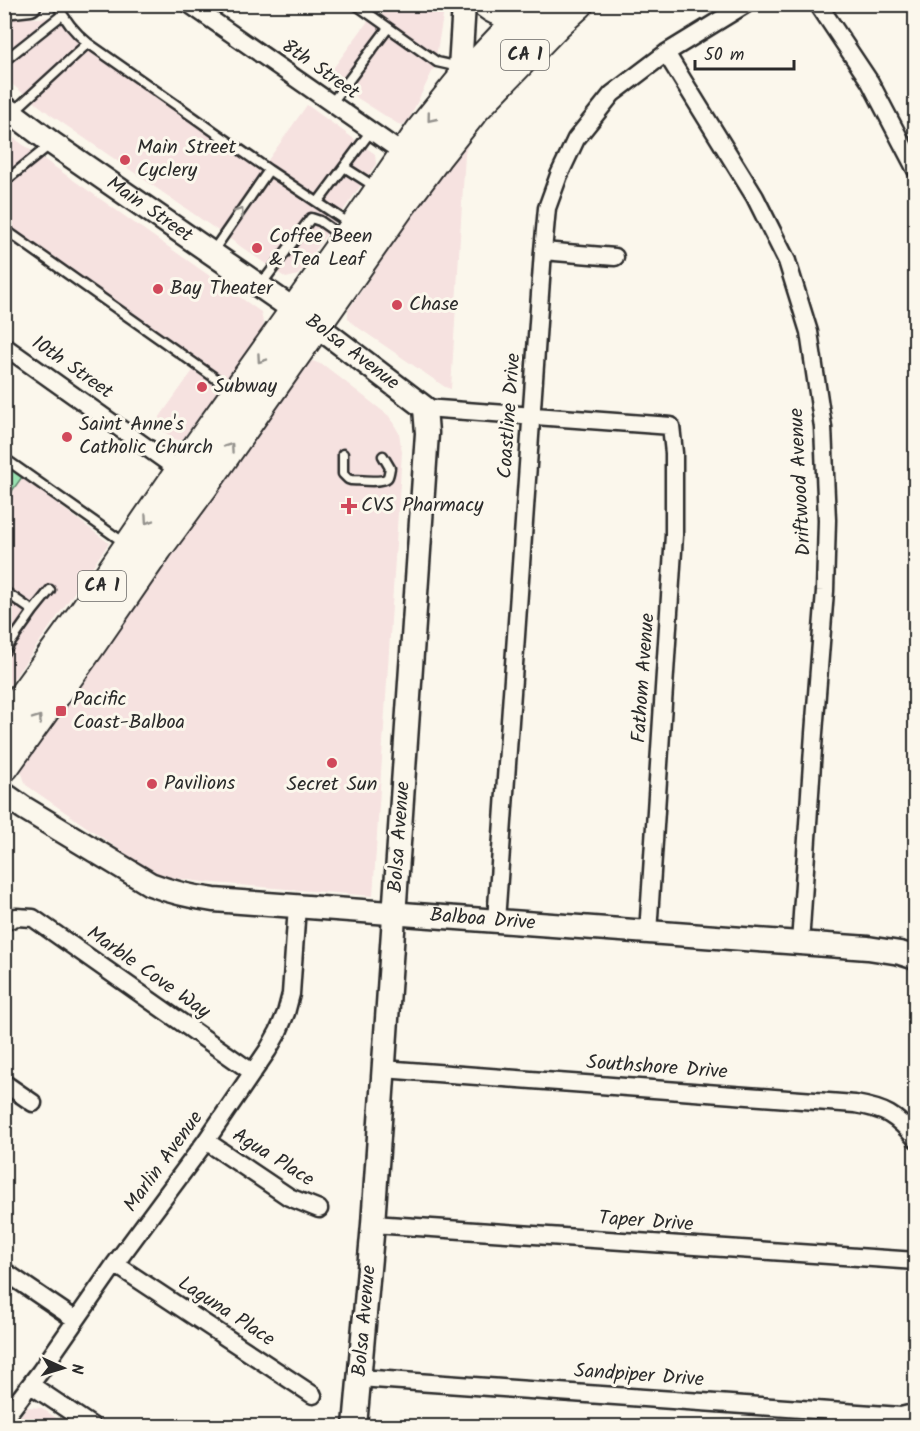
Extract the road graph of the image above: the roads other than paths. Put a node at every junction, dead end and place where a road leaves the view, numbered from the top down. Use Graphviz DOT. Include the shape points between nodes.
graph roads {
  1 [pos="31,4"];
  2 [pos="39,4"];
  3 [pos="57,4"];
  4 [pos="189,4"];
  5 [pos="355,4"];
  6 [pos="464,4"];
  7 [pos="488,4"];
  8 [pos="521,4"];
  9 [pos="537,4"];
  10 [pos="578,4"];
  11 [pos="746,4"];
  12 [pos="818,4"];
  13 [pos="4,7"];
  14 [pos="62,15"];
  15 [pos="388,28"];
  16 [pos="88,43"];
  17 [pos="666,53"];
  18 [pos="5,61"];
  19 [pos="465,86"];
  20 [pos="331,104"];
  21 [pos="8,110"];
  22 [pos="371,131"];
  23 [pos="52,142"];
  24 [pos="416,161"];
  25 [pos="344,167"];
  26 [pos="269,170"];
  27 [pos="915,170"];
  28 [pos="4,182"];
  29 [pos="380,190"];
  30 [pos="318,202"];
  31 [pos="4,230"];
  32 [pos="351,233"];
  33 [pos="543,251"];
  34 [pos="211,254"];
  35 [pos="615,257"];
  36 [pos="259,287"];
  37 [pos="305,319"];
  38 [pos="4,346"];
  39 [pos="237,394"];
  40 [pos="425,408"];
  41 [pos="531,416"];
  42 [pos="343,454"];
  43 [pos="383,456"];
  44 [pos="4,458"];
  45 [pos="192,479"];
  46 [pos="129,546"];
  47 [pos="50,590"];
  48 [pos="4,591"];
  49 [pos="33,611"];
  50 [pos="4,652"];
  51 [pos="8,712"];
  52 [pos="4,766"];
  53 [pos="4,794"];
  54 [pos="297,906"];
  55 [pos="395,913"];
  56 [pos="10,920"];
  57 [pos="496,921"];
  58 [pos="648,933"];
  59 [pos="800,944"];
  60 [pos="915,958"];
  61 [pos="383,1069"];
  62 [pos="252,1072"];
  63 [pos="4,1083"];
  64 [pos="33,1103"];
  65 [pos="915,1139"];
  66 [pos="206,1141"];
  67 [pos="319,1209"];
  68 [pos="373,1224"];
  69 [pos="915,1261"];
  70 [pos="116,1264"];
  71 [pos="4,1271"];
  72 [pos="76,1320"];
  73 [pos="359,1378"];
  74 [pos="31,1385"];
  75 [pos="312,1395"];
  76 [pos="915,1411"];
  77 [pos="4,1419"];
  78 [pos="92,1426"];
  79 [pos="356,1426"];
  1 -- 2 [label="main road"];
  1 -- 13 [label="main road"];
  3 -- 14 [label="lane"];
  4 -- 20 [label="street, 8th Street"];
  5 -- 15 [label="lane"];
  6 -- 19 [label="main road"];
  7 -- 8 [label="highway" via="508,12"];
  9 -- 19 [label="highway, CA 1" via="505,35"];
  10 -- 19 [label="highway, CA 1" via="556,24"];
  11 -- 17 [label="street, Coastline Drive"];
  12 -- 27 [label="street" via="870,82"];
  14 -- 16 [label="lane"];
  14 -- 18 [label="lane"];
  15 -- 19 [label="lane"];
  15 -- 20 [label="lane"];
  16 -- 21 [label="lane"];
  16 -- 26 [label="lane"];
  17 -- 33 [label="street, Coastline Drive" via="612,94 576,139 547,208"];
  17 -- 59 [label="street, Driftwood Avenue" via="755,197 787,261 811,344 823,426 827,520"];
  19 -- 24 [label="highway, CA 1" via="421,131"];
  20 -- 22 [label="street, 8th Street"];
  21 -- 23 [label="main road, Main Street"];
  22 -- 24 [label="street, 8th Street"];
  22 -- 25 [label="lane"];
  23 -- 28 [label="lane"];
  23 -- 34 [label="main road, Main Street"];
  24 -- 29 [label="highway, CA 1"];
  24 -- 37 [label="highway, CA 1"];
  25 -- 29 [label="lane"];
  25 -- 30 [label="lane"];
  26 -- 30 [label="lane"];
  34 -- 26 [label="lane, one-way"];
  29 -- 32 [label="highway, CA 1"];
  30 -- 32 [label="lane"];
  31 -- 39 [label="lane"];
  32 -- 36 [label="lane" via="311,219"];
  32 -- 37 [label="highway, CA 1"];
  33 -- 35 [label="street"];
  33 -- 41 [label="street, Coastline Drive"];
  34 -- 36 [label="main road, Main Street"];
  36 -- 37 [label="main road, Main Street"];
  37 -- 39 [label="highway, CA 1, one-way"];
  37 -- 40 [label="main road, Bolsa Avenue"];
  45 -- 37 [label="highway, CA 1, one-way"];
  38 -- 45 [label="street, 10th Street"];
  39 -- 45 [label="highway, CA 1"];
  40 -- 41 [label="street"];
  40 -- 55 [label="main road, Bolsa Avenue" via="427,433"];
  41 -- 57 [label="street, Coastline Drive"];
  41 -- 58 [label="street, Fathom Avenue" via="671,426 674,535"];
  42 -- 43 [label="lane" via="342,474 351,480 386,479 390,468"];
  44 -- 46 [label="lane"];
  45 -- 46 [label="highway, CA 1, one-way"];
  52 -- 45 [label="highway, CA 1, one-way" via="157,548"];
  46 -- 51 [label="highway, CA 1"];
  47 -- 49 [label="lane"];
  48 -- 49 [label="lane"];
  49 -- 50 [label="lane"];
  53 -- 54 [label="main road, Balboa Drive" via="150,884 168,891 214,900"];
  54 -- 55 [label="main road, Balboa Drive"];
  54 -- 62 [label="street, Marlin Avenue" via="291,994 286,1013"];
  55 -- 57 [label="main road, Balboa Drive"];
  55 -- 61 [label="main road, Bolsa Avenue"];
  56 -- 62 [label="street, Marble Cove Way" via="33,918"];
  57 -- 58 [label="main road, Balboa Drive"];
  58 -- 59 [label="main road, Balboa Drive"];
  59 -- 60 [label="main road, Balboa Drive" via="868,948"];
  61 -- 65 [label="street, Southshore Drive" via="855,1104 876,1107 890,1115"];
  61 -- 68 [label="main road, Bolsa Avenue"];
  62 -- 66 [label="street, Marlin Avenue"];
  63 -- 64 [label="street"];
  66 -- 67 [label="street, Agua Place" via="289,1197"];
  66 -- 70 [label="street, Marlin Avenue"];
  68 -- 69 [label="street, Taper Drive"];
  68 -- 73 [label="main road, Bolsa Avenue"];
  70 -- 72 [label="street, Marlin Avenue"];
  70 -- 75 [label="street, Laguna Place"];
  71 -- 72 [label="street"];
  72 -- 74 [label="street, Marlin Avenue"];
  73 -- 76 [label="street, Sandpiper Drive" via="901,1416"];
  73 -- 79 [label="main road, Bolsa Avenue"];
  74 -- 77 [label="street, Marlin Avenue"];
  74 -- 78 [label="street"];
}
